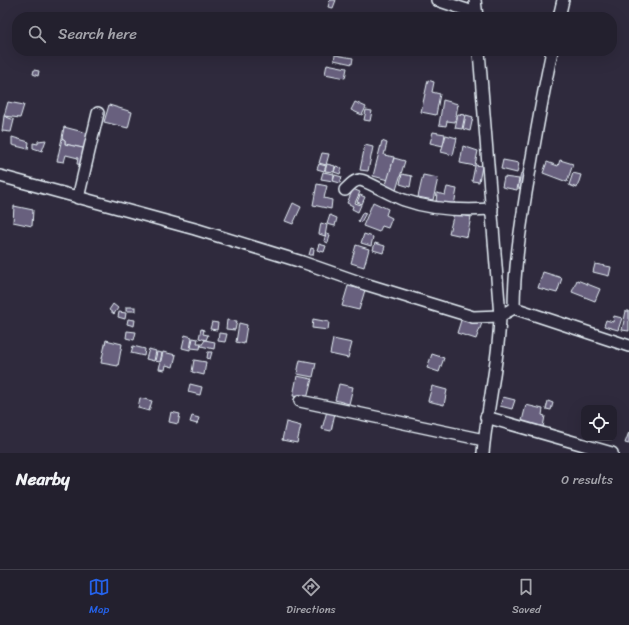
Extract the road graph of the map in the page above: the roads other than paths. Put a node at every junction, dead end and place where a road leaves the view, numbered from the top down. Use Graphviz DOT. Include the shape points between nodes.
graph roads {
  1 [pos="437,0"];
  2 [pos="476,0"];
  3 [pos="563,0"];
  4 [pos="469,12"];
  5 [pos="477,12"];
  6 [pos="560,12"];
  7 [pos="479,56"];
  8 [pos="551,56"];
  9 [pos="98,114"];
  10 [pos="0,176"];
  11 [pos="345,190"];
  12 [pos="78,198"];
  13 [pos="492,209"];
  14 [pos="514,308"];
  15 [pos="500,316"];
  16 [pos="629,346"];
  17 [pos="300,401"];
  18 [pos="486,417"];
  19 [pos="484,440"];
  20 [pos="484,453"];
  21 [pos="612,453"];
  1 -- 4 [label="street"];
  2 -- 5 [label="street"];
  3 -- 6 [label="street"];
  7 -- 13 [label="street"];
  8 -- 14 [label="street" via="518,247"];
  9 -- 12 [label="street"];
  10 -- 12 [label="street"];
  11 -- 13 [label="street" via="354,181 364,180 386,193 415,204 466,211"];
  12 -- 15 [label="street" via="91,199 195,229 473,317"];
  13 -- 15 [label="street"];
  14 -- 15 [label="street"];
  14 -- 16 [label="street"];
  15 -- 18 [label="street" via="500,337"];
  17 -- 19 [label="street"];
  18 -- 19 [label="street"];
  18 -- 21 [label="street"];
  19 -- 20 [label="street"];
}
